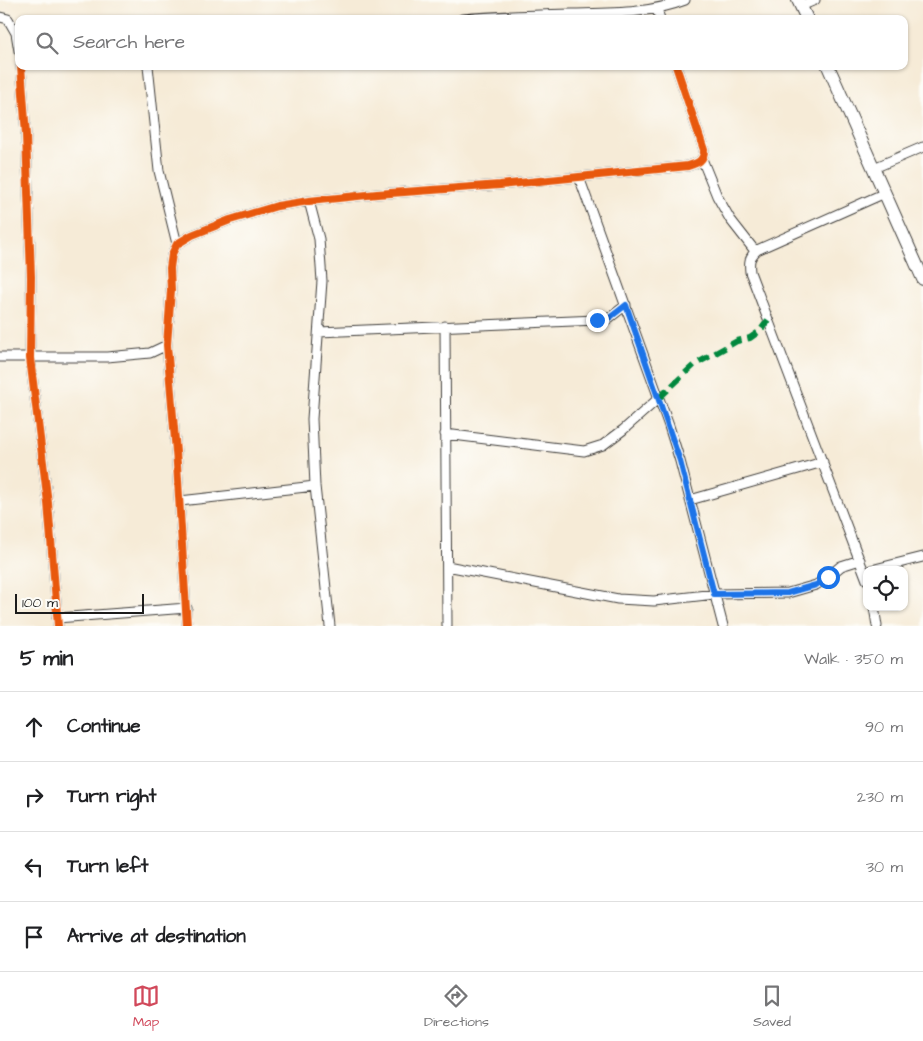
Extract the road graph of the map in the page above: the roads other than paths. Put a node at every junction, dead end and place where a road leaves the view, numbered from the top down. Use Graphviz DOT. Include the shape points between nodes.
graph roads {
  1 [pos="685,0"];
  2 [pos="814,0"];
  3 [pos="800,3"];
  4 [pos="657,9"];
  5 [pos="543,15"];
  6 [pos="659,15"];
  7 [pos="805,15"];
  8 [pos="4,18"];
  9 [pos="15,33"];
  10 [pos="21,70"];
  11 [pos="148,70"];
  12 [pos="677,70"];
  13 [pos="830,70"];
  14 [pos="923,147"];
  15 [pos="702,159"];
  16 [pos="874,168"];
  17 [pos="579,177"];
  18 [pos="885,193"];
  19 [pos="309,201"];
  20 [pos="177,244"];
  21 [pos="755,251"];
  22 [pos="923,279"];
  23 [pos="626,305"];
  24 [pos="445,326"];
  25 [pos="319,332"];
  26 [pos="167,345"];
  27 [pos="0,357"];
  28 [pos="30,358"];
  29 [pos="659,398"];
  30 [pos="445,434"];
  31 [pos="823,462"];
  32 [pos="315,486"];
  33 [pos="690,500"];
  34 [pos="180,501"];
  35 [pos="923,557"];
  36 [pos="860,560"];
  37 [pos="447,566"];
  38 [pos="863,566"];
  39 [pos="892,566"];
  40 [pos="714,594"];
  41 [pos="186,608"];
  42 [pos="875,611"];
  43 [pos="57,622"];
  44 [pos="188,626"];
  45 [pos="330,626"];
  46 [pos="447,626"];
  47 [pos="723,626"];
  48 [pos="877,626"];
  1 -- 4 [label="street"];
  2 -- 3 [label="street"];
  3 -- 7 [label="main road"];
  4 -- 5 [label="street"];
  4 -- 6 [label="street"];
  8 -- 9 [label="street"];
  10 -- 28 [label="street" via="31,277"];
  11 -- 20 [label="street" via="159,171"];
  12 -- 15 [label="street" via="704,150"];
  13 -- 16 [label="main road"];
  14 -- 16 [label="street"];
  15 -- 17 [label="street" via="688,166"];
  15 -- 21 [label="street" via="730,219"];
  16 -- 18 [label="main road"];
  17 -- 19 [label="street"];
  17 -- 23 [label="street"];
  18 -- 21 [label="street"];
  18 -- 22 [label="main road"];
  19 -- 20 [label="street" via="277,206 230,220"];
  19 -- 25 [label="street" via="319,239 322,281"];
  20 -- 26 [label="street" via="170,268"];
  21 -- 31 [label="street" via="749,262 750,272"];
  23 -- 24 [label="street" via="608,319"];
  23 -- 29 [label="street"];
  24 -- 25 [label="street"];
  24 -- 30 [label="street"];
  25 -- 32 [label="street" via="312,419"];
  26 -- 28 [label="street" via="150,353"];
  26 -- 34 [label="street"];
  27 -- 28 [label="street"];
  28 -- 43 [label="street" via="48,502"];
  29 -- 30 [label="street" via="603,445 584,451"];
  29 -- 33 [label="street"];
  30 -- 37 [label="street"];
  31 -- 33 [label="street"];
  31 -- 36 [label="street"];
  32 -- 34 [label="street"];
  32 -- 45 [label="street"];
  33 -- 40 [label="street"];
  34 -- 41 [label="street"];
  35 -- 39 [label="street"];
  36 -- 38 [label="street"];
  36 -- 40 [label="street" via="841,566 816,585 788,593"];
  37 -- 40 [label="street" via="634,600"];
  37 -- 46 [label="street"];
  40 -- 47 [label="street"];
  41 -- 43 [label="street"];
  41 -- 44 [label="street"];
  42 -- 48 [label="street"];
}
